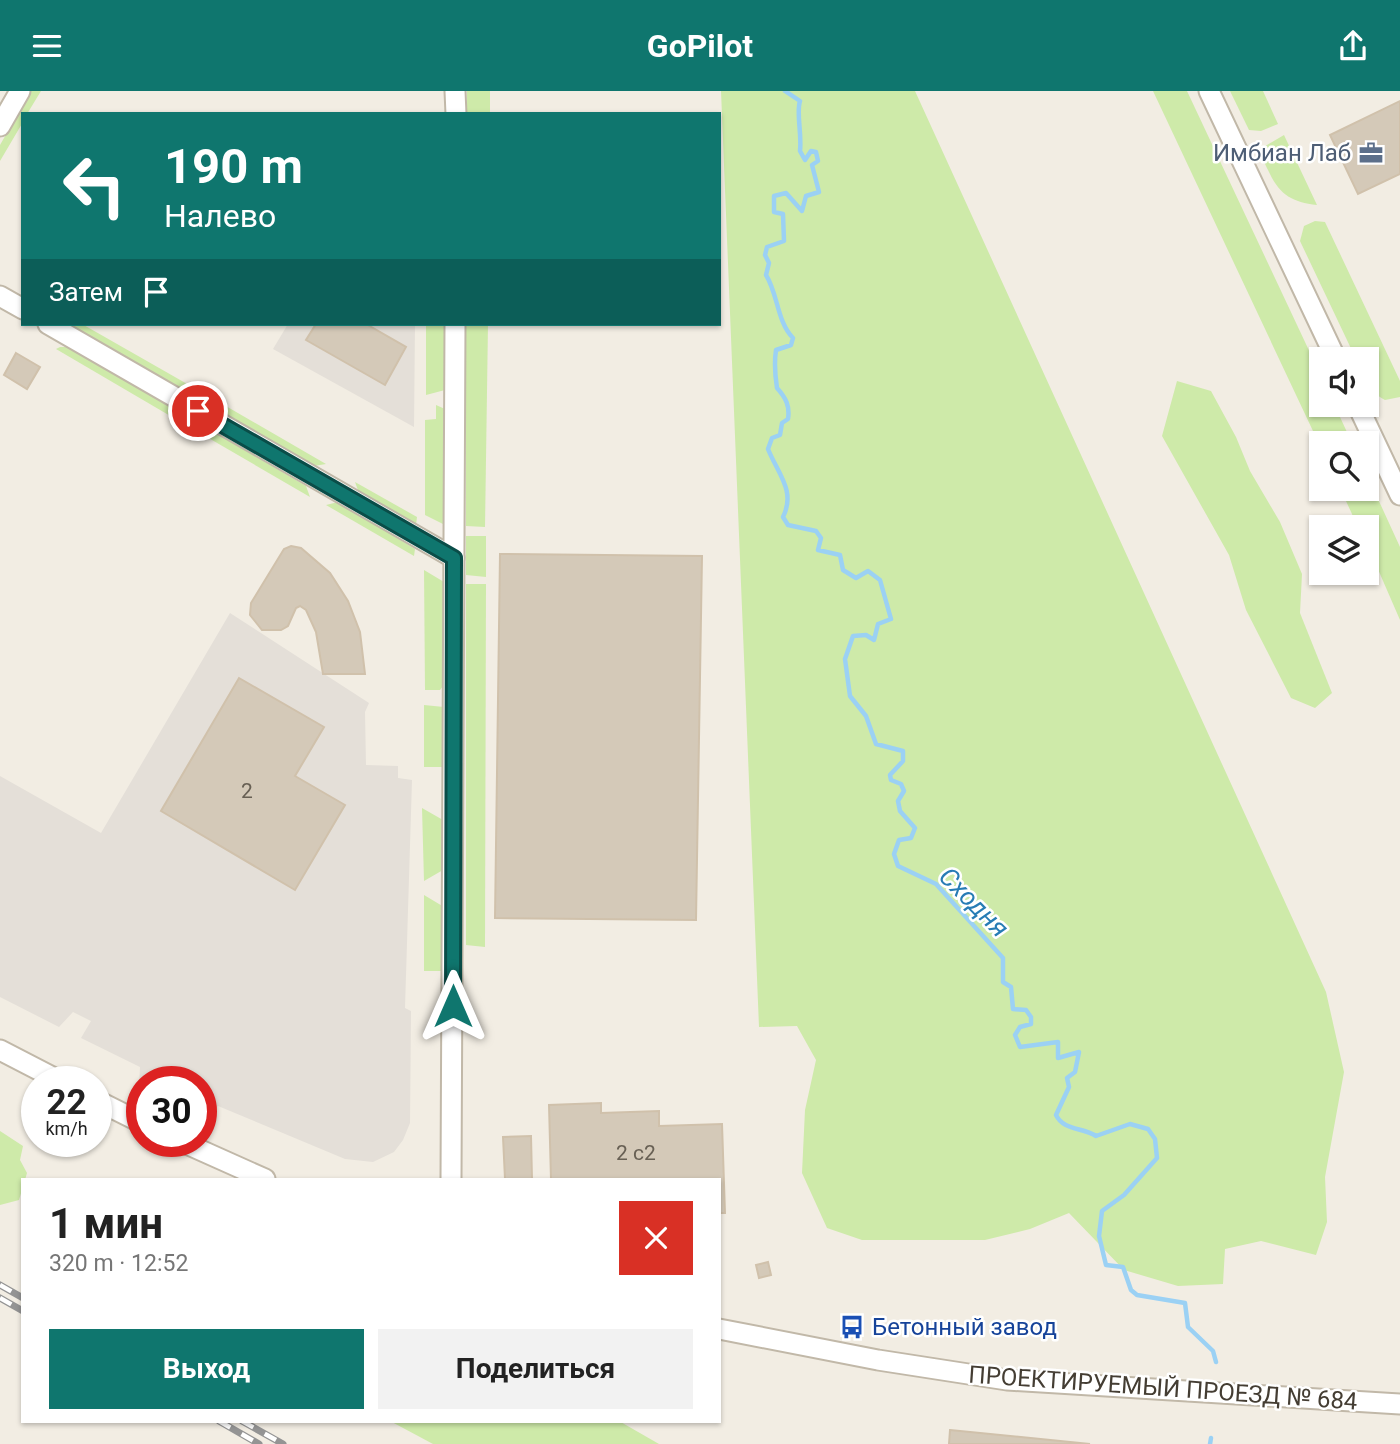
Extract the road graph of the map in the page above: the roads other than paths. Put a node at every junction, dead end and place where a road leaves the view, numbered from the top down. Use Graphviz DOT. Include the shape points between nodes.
graph roads {
  1 [pos="20,91"];
  2 [pos="455,91"];
  3 [pos="1209,91"];
  4 [pos="456,112"];
  5 [pos="0,125"];
  6 [pos="0,296"];
  7 [pos="21,308"];
  8 [pos="51,326"];
  9 [pos="455,326"];
  10 [pos="1330,347"];
  11 [pos="1363,417"];
  12 [pos="1400,495"];
  13 [pos="454,558"];
  14 [pos="0,1049"];
  15 [pos="32,1066"];
  16 [pos="216,1157"];
  17 [pos="263,1178"];
  18 [pos="451,1178"];
  19 [pos="721,1329"];
  20 [pos="1400,1405"];
  1 -- 5 [label="street"];
  2 -- 4 [label="street"];
  3 -- 10 [label="street"];
  6 -- 7 [label="street"];
  8 -- 13 [label="street"];
  9 -- 13 [label="street"];
  11 -- 12 [label="street"];
  13 -- 18 [label="street"];
  14 -- 15 [label="street"];
  16 -- 17 [label="street"];
  19 -- 20 [label="street, ПРОЕКТИРУЕМЫЙ ПРОЕЗД № 684" via="1007,1380"];
}
